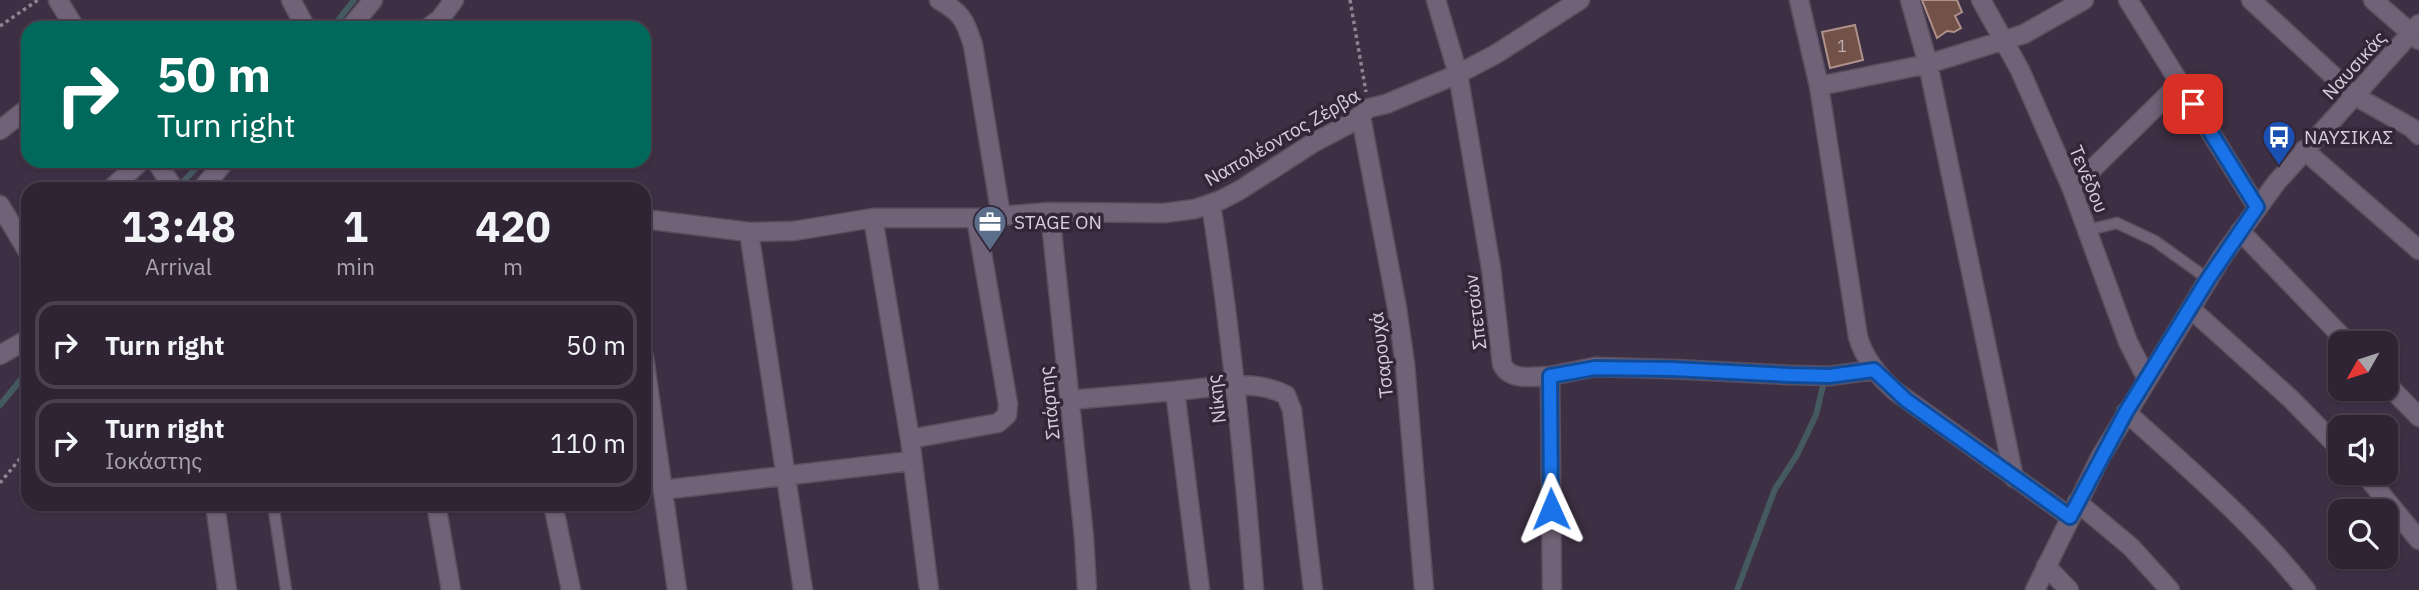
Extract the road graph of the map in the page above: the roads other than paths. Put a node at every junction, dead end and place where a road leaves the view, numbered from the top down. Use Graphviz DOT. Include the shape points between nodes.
graph roads {
  1 [pos="58,0"];
  2 [pos="291,0"];
  3 [pos="373,0"];
  4 [pos="454,0"];
  5 [pos="939,0"];
  6 [pos="1436,0"];
  7 [pos="1580,0"];
  8 [pos="1800,0"];
  9 [pos="1910,0"];
  10 [pos="1981,0"];
  11 [pos="2084,0"];
  12 [pos="2128,0"];
  13 [pos="2250,0"];
  14 [pos="2373,0"];
  15 [pos="71,21"];
  16 [pos="302,21"];
  17 [pos="356,21"];
  18 [pos="438,21"];
  19 [pos="2417,32"];
  20 [pos="2002,40"];
  21 [pos="1928,64"];
  22 [pos="1458,74"];
  23 [pos="2180,83"];
  24 [pos="1819,86"];
  25 [pos="2355,96"];
  26 [pos="1365,112"];
  27 [pos="21,114"];
  28 [pos="0,130"];
  29 [pos="2419,135"];
  30 [pos="2304,150"];
  31 [pos="134,168"];
  32 [pos="219,168"];
  33 [pos="118,182"];
  34 [pos="208,182"];
  35 [pos="2072,189"];
  36 [pos="1211,204"];
  37 [pos="0,205"];
  38 [pos="2257,207"];
  39 [pos="1050,212"];
  40 [pos="1001,216"];
  41 [pos="976,218"];
  42 [pos="873,219"];
  43 [pos="651,220"];
  44 [pos="6,228"];
  45 [pos="2088,230"];
  46 [pos="2240,231"];
  47 [pos="749,232"];
  48 [pos="21,245"];
  49 [pos="2419,250"];
  50 [pos="2208,279"];
  51 [pos="2191,309"];
  52 [pos="2336,331"];
  53 [pos="21,343"];
  54 [pos="0,355"];
  55 [pos="1874,370"];
  56 [pos="1550,376"];
  57 [pos="2147,379"];
  58 [pos="1236,386"];
  59 [pos="1175,391"];
  60 [pos="2398,395"];
  61 [pos="1070,400"];
  62 [pos="651,409"];
  63 [pos="2126,412"];
  64 [pos="2419,417"];
  65 [pos="2328,437"];
  66 [pos="910,439"];
  67 [pos="911,461"];
  68 [pos="786,477"];
  69 [pos="2014,478"];
  70 [pos="2374,485"];
  71 [pos="662,490"];
  72 [pos="2073,510"];
  73 [pos="216,511"];
  74 [pos="274,511"];
  75 [pos="437,511"];
  76 [pos="554,511"];
  77 [pos="2419,540"];
  78 [pos="2046,566"];
  79 [pos="227,590"];
  80 [pos="286,590"];
  81 [pos="451,590"];
  82 [pos="571,590"];
  83 [pos="677,590"];
  84 [pos="803,590"];
  85 [pos="929,590"];
  86 [pos="1087,590"];
  87 [pos="1200,590"];
  88 [pos="1254,590"];
  89 [pos="1313,590"];
  90 [pos="1424,590"];
  91 [pos="1552,590"];
  92 [pos="2035,590"];
  93 [pos="2069,590"];
  94 [pos="2170,590"];
  95 [pos="2305,590"];
  1 -- 15 [label="street"];
  2 -- 16 [label="street"];
  3 -- 17 [label="street"];
  4 -- 18 [label="street"];
  5 -- 40 [label="street" via="966,22 973,45"];
  6 -- 22 [label="street, Σπετσών"];
  7 -- 22 [label="street, Ναπολέοντος Ζέρβα"];
  8 -- 24 [label="street"];
  9 -- 21 [label="street"];
  10 -- 20 [label="street, Τενέδου"];
  11 -- 20 [label="street" via="2034,29"];
  12 -- 23 [label="street"];
  13 -- 25 [label="street"];
  14 -- 19 [label="street"];
  19 -- 25 [label="street, Ναυσικάς"];
  20 -- 21 [label="street"];
  20 -- 35 [label="street, Τενέδου"];
  21 -- 24 [label="street"];
  21 -- 69 [label="street"];
  22 -- 26 [label="street, Ναπολέοντος Ζέρβα"];
  22 -- 56 [label="street, Σπετσών" via="1491,268 1502,364 1514,376"];
  23 -- 35 [label="street"];
  23 -- 38 [label="street"];
  24 -- 55 [label="street" via="1858,337"];
  25 -- 29 [label="street"];
  25 -- 30 [label="street, Ναυσικάς"];
  26 -- 36 [label="street, Ναπολέοντος Ζέρβα"];
  26 -- 90 [label="street, Τσαρουχά" via="1405,364"];
  27 -- 28 [label="street"];
  30 -- 38 [label="street, Ναυσικάς"];
  30 -- 49 [label="street"];
  31 -- 33 [label="street"];
  32 -- 34 [label="street"];
  35 -- 45 [label="street, Τενέδου"];
  36 -- 39 [label="street, Ναπολέοντος Ζέρβα" via="1164,213"];
  36 -- 58 [label="street, Νίκης"];
  37 -- 44 [label="street"];
  38 -- 46 [label="street, Ναυσικάς"];
  39 -- 40 [label="street, Ναπολέοντος Ζέρβα"];
  39 -- 61 [label="street, Σπάρτης"];
  40 -- 41 [label="street, Ναπολέοντος Ζέρβα"];
  41 -- 42 [label="street, Ναπολέοντος Ζέρβα"];
  41 -- 66 [label="street" via="1007,415 998,423"];
  42 -- 47 [label="street, Ναπολέοντος Ζέρβα" via="794,231"];
  42 -- 66 [label="street"];
  43 -- 47 [label="street, Ναπολέοντος Ζέρβα"];
  44 -- 48 [label="street"];
  45 -- 50 [label="lane" via="2117,223 2129,227"];
  45 -- 57 [label="street, Τενέδου" via="2128,342"];
  46 -- 50 [label="street, Ναυσικάς"];
  46 -- 52 [label="street"];
  47 -- 68 [label="street"];
  50 -- 51 [label="street, Ναυσικάς"];
  51 -- 57 [label="street, Ναυσικάς"];
  51 -- 65 [label="street"];
  53 -- 54 [label="street"];
  55 -- 56 [label="street, Σπετσών" via="1829,376 1595,368"];
  55 -- 69 [label="street" via="1895,391"];
  56 -- 91 [label="street"];
  57 -- 63 [label="street, Ναυσικάς"];
  58 -- 59 [label="street"];
  58 -- 88 [label="street, Νίκης"];
  58 -- 89 [label="street" via="1273,388 1286,395 1292,410"];
  59 -- 61 [label="street"];
  59 -- 87 [label="street"];
  60 -- 64 [label="street"];
  61 -- 86 [label="street, Σπάρτης"];
  62 -- 71 [label="street"];
  63 -- 72 [label="street, Ναυσικάς"];
  63 -- 95 [label="street" via="2222,498"];
  66 -- 67 [label="street"];
  67 -- 68 [label="street"];
  67 -- 85 [label="street"];
  68 -- 71 [label="street"];
  68 -- 84 [label="street"];
  69 -- 72 [label="street"];
  70 -- 77 [label="street"];
  71 -- 83 [label="street"];
  72 -- 78 [label="street, Ναυσικάς"];
  72 -- 94 [label="street" via="2130,547"];
  73 -- 79 [label="street"];
  74 -- 80 [label="lane"];
  75 -- 81 [label="street"];
  76 -- 82 [label="street"];
  78 -- 92 [label="street, Ναυσικάς"];
  78 -- 93 [label="street"];
}
